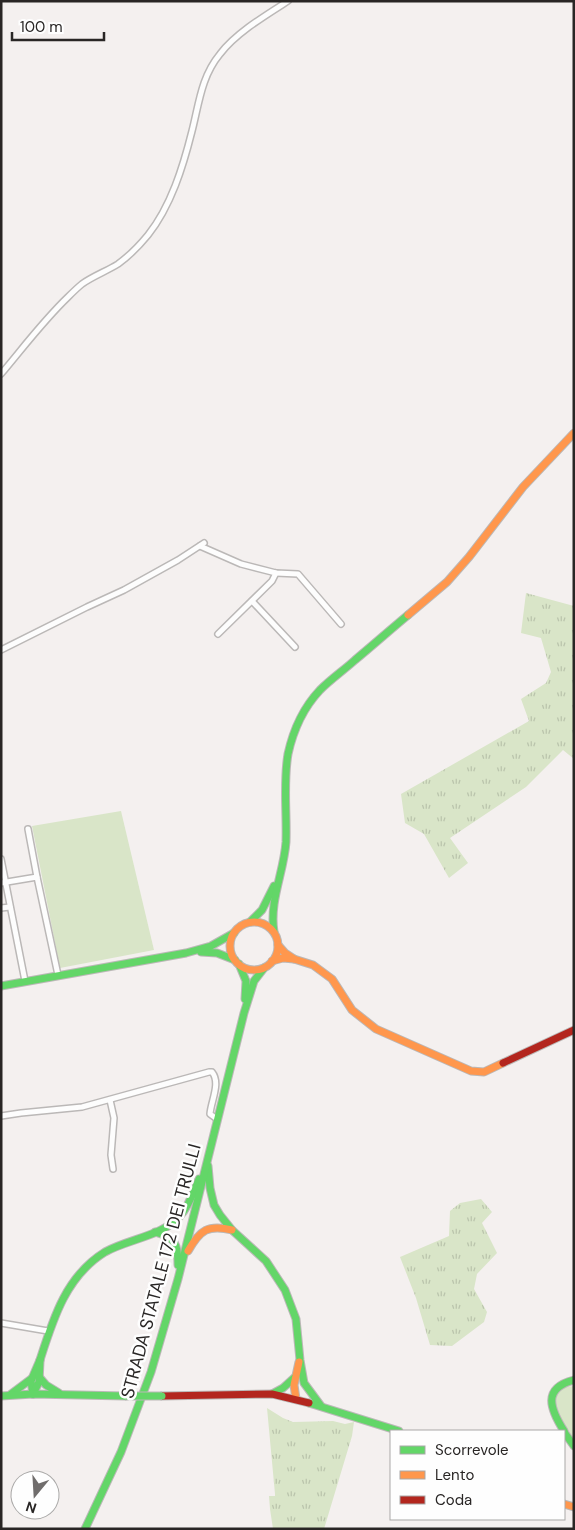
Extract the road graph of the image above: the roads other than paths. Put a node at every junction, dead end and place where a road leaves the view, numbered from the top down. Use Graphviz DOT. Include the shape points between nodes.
graph roads {
  1 [pos="288,1"];
  2 [pos="1,374"];
  3 [pos="574,433"];
  4 [pos="276,573"];
  5 [pos="252,601"];
  6 [pos="341,624"];
  7 [pos="218,634"];
  8 [pos="295,647"];
  9 [pos="1,650"];
  10 [pos="28,829"];
  11 [pos="1,859"];
  12 [pos="281,870"];
  13 [pos="37,877"];
  14 [pos="4,883"];
  15 [pos="10,907"];
  16 [pos="1,908"];
  17 [pos="250,922"];
  18 [pos="274,932"];
  19 [pos="234,933"];
  20 [pos="278,945"];
  21 [pos="186,953"];
  22 [pos="294,959"];
  23 [pos="236,962"];
  24 [pos="272,962"];
  25 [pos="264,968"];
  26 [pos="58,975"];
  27 [pos="25,981"];
  28 [pos="1,986"];
  29 [pos="244,1013"];
  30 [pos="574,1030"];
  31 [pos="110,1100"];
  32 [pos="1,1116"];
  33 [pos="217,1119"];
  34 [pos="208,1159"];
  35 [pos="113,1169"];
  36 [pos="232,1230"];
  37 [pos="155,1232"];
  38 [pos="182,1261"];
  39 [pos="178,1279"];
  40 [pos="1,1323"];
  41 [pos="48,1331"];
  42 [pos="40,1360"];
  43 [pos="300,1360"];
  44 [pos="40,1378"];
  45 [pos="294,1378"];
  46 [pos="31,1379"];
  47 [pos="574,1380"];
  48 [pos="304,1383"];
  49 [pos="33,1394"];
  50 [pos="272,1394"];
  51 [pos="10,1395"];
  52 [pos="62,1395"];
  53 [pos="1,1396"];
  54 [pos="296,1399"];
  55 [pos="321,1406"];
  56 [pos="397,1430"];
  57 [pos="563,1430"];
  58 [pos="565,1432"];
  59 [pos="574,1446"];
  60 [pos="84,1529"];
  1 -- 2 [label="street" via="230,42 219,55 204,81 182,167 167,206 148,234 118,264 82,284 40,325"];
  3 -- 12 [label="main road" via="523,487 447,582 320,690 308,704 291,741 287,765 286,846"];
  4 -- 5 [label="street" via="272,582"];
  4 -- 6 [label="street" via="298,574"];
  4 -- 9 [label="street" via="241,564 202,544 124,590"];
  5 -- 7 [label="street"];
  5 -- 8 [label="street"];
  10 -- 13 [label="street"];
  11 -- 14 [label="street"];
  12 -- 17 [label="main road" via="265,908"];
  12 -- 18 [label="main road" via="271,915"];
  13 -- 14 [label="street"];
  13 -- 26 [label="street"];
  14 -- 15 [label="street"];
  15 -- 16 [label="street"];
  15 -- 27 [label="street"];
  17 -- 18 [label="main road" via="266,924"];
  17 -- 19 [label="main road"];
  18 -- 20 [label="main road"];
  19 -- 21 [label="main road" via="224,941"];
  19 -- 23 [label="main road, STRADA STATALE 172 DEI TRULLI" via="230,944"];
  20 -- 22 [label="main road"];
  20 -- 24 [label="main road"];
  21 -- 23 [label="main road" via="217,953"];
  21 -- 26 [label="main road"];
  22 -- 24 [label="main road"];
  22 -- 30 [label="main road" via="313,965 332,979 352,1010 376,1029 471,1071 484,1072"];
  23 -- 25 [label="main road" via="248,968"];
  23 -- 29 [label="main road, STRADA STATALE 172 DEI TRULLI" via="246,981"];
  24 -- 25 [label="main road, STRADA STATALE 172 DEI TRULLI"];
  25 -- 29 [label="main road, STRADA STATALE 172 DEI TRULLI" via="254,982"];
  26 -- 27 [label="main road"];
  27 -- 28 [label="main road"];
  29 -- 33 [label="main road, STRADA STATALE 172 DEI TRULLI"];
  31 -- 32 [label="street" via="82,1107"];
  31 -- 33 [label="street" via="212,1072 216,1081 210,1114"];
  31 -- 35 [label="street" via="114,1118"];
  33 -- 34 [label="main road, STRADA STATALE 172 DEI TRULLI"];
  34 -- 36 [label="main road" via="214,1205"];
  34 -- 37 [label="main road" via="179,1219"];
  34 -- 38 [label="main road, STRADA STATALE 172 DEI TRULLI"];
  36 -- 38 [label="main road" via="219,1226 205,1230 195,1238"];
  36 -- 43 [label="main road" via="266,1261 285,1290 296,1318"];
  37 -- 39 [label="main road" via="176,1241"];
  37 -- 41 [label="main road" via="129,1240 104,1253 82,1271 58,1305"];
  38 -- 39 [label="main road, STRADA STATALE 172 DEI TRULLI"];
  39 -- 60 [label="main road, STRADA STATALE 172 DEI TRULLI" via="136,1415"];
  40 -- 41 [label="street"];
  41 -- 42 [label="main road"];
  42 -- 44 [label="main road"];
  42 -- 46 [label="main road"];
  43 -- 45 [label="main road"];
  43 -- 48 [label="main road"];
  44 -- 49 [label="main road"];
  44 -- 52 [label="main road"];
  45 -- 50 [label="main road"];
  45 -- 54 [label="main road"];
  46 -- 49 [label="main road"];
  46 -- 51 [label="main road"];
  47 -- 57 [label="main road" via="558,1385 551,1402"];
  48 -- 54 [label="main road"];
  48 -- 55 [label="main road"];
  49 -- 51 [label="main road"];
  49 -- 52 [label="main road"];
  50 -- 52 [label="main road, bridge"];
  50 -- 54 [label="main road"];
  51 -- 53 [label="main road"];
  54 -- 55 [label="main road"];
  55 -- 56 [label="main road"];
  58 -- 59 [label="main road"];
}
